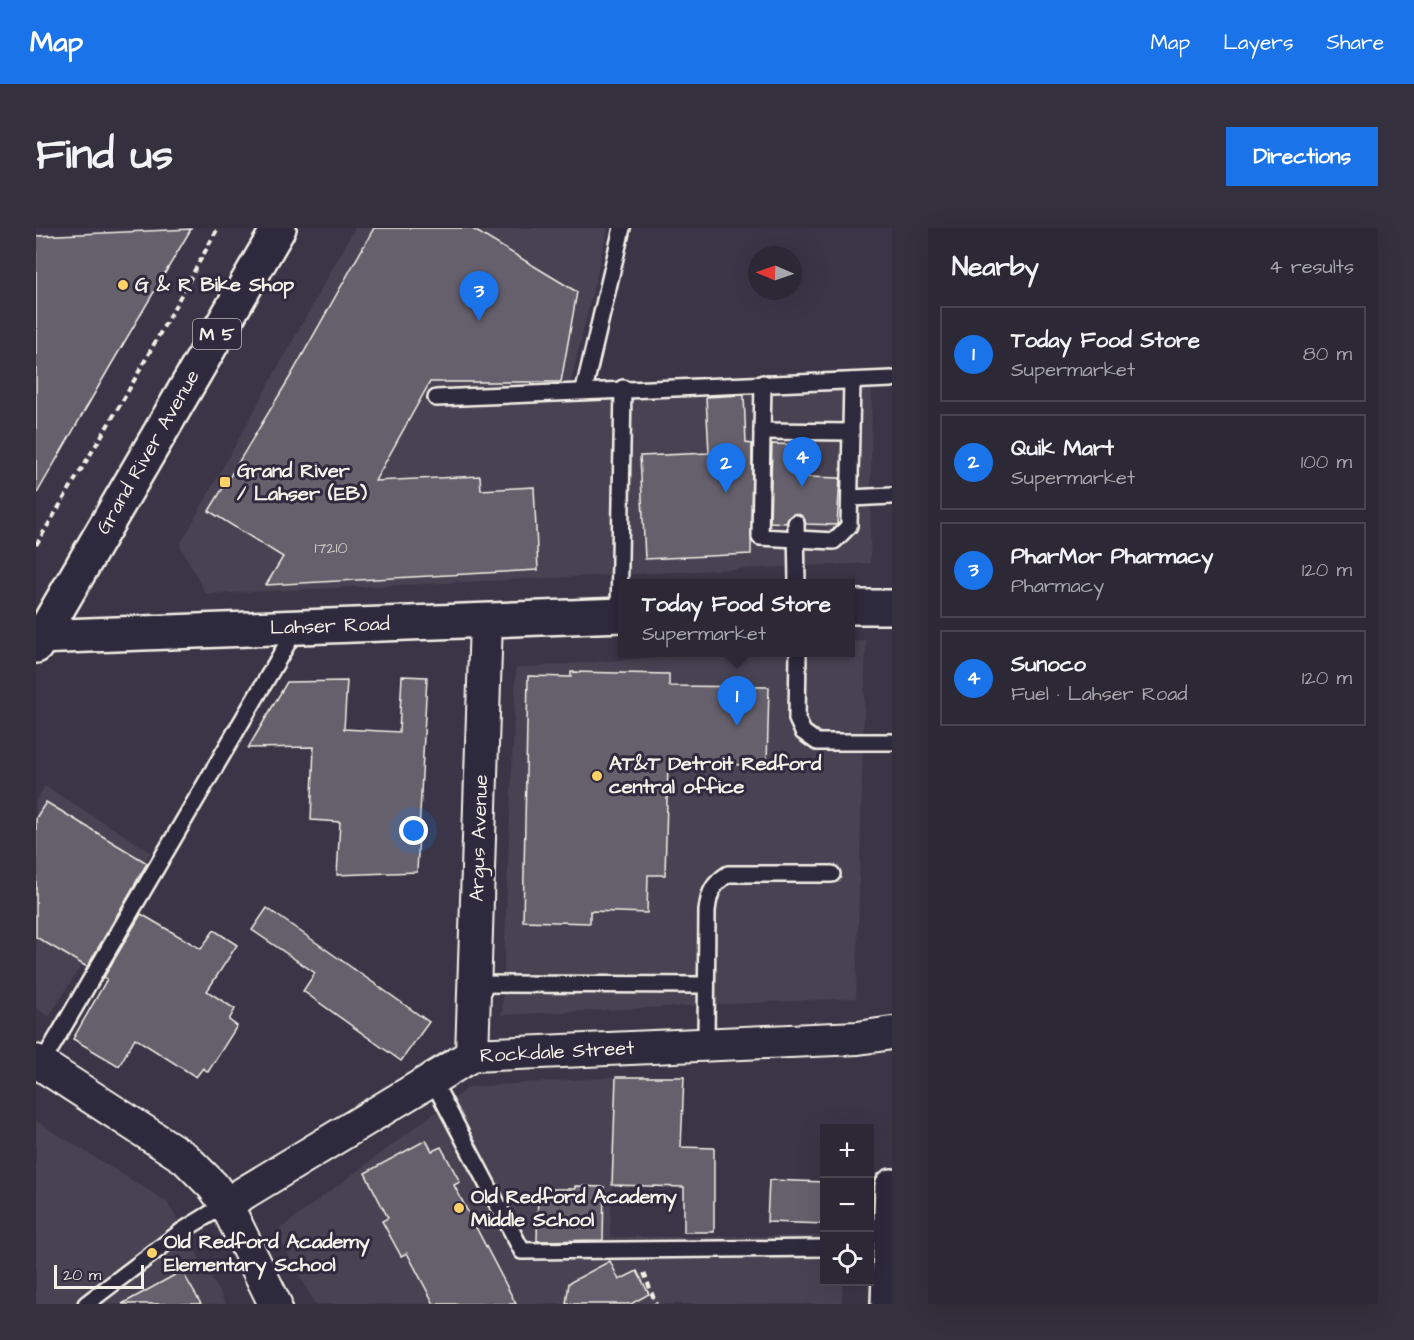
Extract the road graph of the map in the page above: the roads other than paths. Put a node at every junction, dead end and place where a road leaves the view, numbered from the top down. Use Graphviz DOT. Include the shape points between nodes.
graph roads {
  1 [pos="279,228"];
  2 [pos="622,228"];
  3 [pos="892,379"];
  4 [pos="852,381"];
  5 [pos="764,383"];
  6 [pos="623,388"];
  7 [pos="584,390"];
  8 [pos="436,398"];
  9 [pos="762,431"];
  10 [pos="850,432"];
  11 [pos="892,496"];
  12 [pos="850,498"];
  13 [pos="796,531"];
  14 [pos="621,579"];
  15 [pos="797,579"];
  16 [pos="855,607"];
  17 [pos="892,607"];
  18 [pos="618,616"];
  19 [pos="486,621"];
  20 [pos="297,627"];
  21 [pos="38,640"];
  22 [pos="798,657"];
  23 [pos="892,742"];
  24 [pos="832,874"];
  25 [pos="475,984"];
  26 [pos="706,985"];
  27 [pos="892,1033"];
  28 [pos="706,1045"];
  29 [pos="472,1055"];
  30 [pos="38,1063"];
  31 [pos="432,1079"];
  32 [pos="892,1186"];
  33 [pos="226,1204"];
  34 [pos="880,1247"];
  35 [pos="820,1248"];
  36 [pos="86,1304"];
  37 [pos="275,1304"];
  38 [pos="888,1304"];
  1 -- 21 [label="main road, Grand River Avenue / M 5"];
  2 -- 7 [label="lane"];
  3 -- 4 [label="lane"];
  4 -- 5 [label="lane"];
  4 -- 10 [label="lane"];
  5 -- 6 [label="lane"];
  5 -- 9 [label="lane"];
  6 -- 7 [label="lane"];
  6 -- 14 [label="lane"];
  7 -- 8 [label="lane"];
  9 -- 10 [label="lane" via="797,438"];
  9 -- 13 [label="lane" via="760,537"];
  10 -- 12 [label="lane"];
  11 -- 12 [label="lane"];
  12 -- 13 [label="lane" via="849,526 834,541"];
  13 -- 15 [label="lane"];
  16 -- 17 [label="main road"];
  18 -- 19 [label="main road, Lahser Road"];
  19 -- 20 [label="main road, Lahser Road"];
  19 -- 25 [label="street, Argus Avenue"];
  20 -- 21 [label="main road, Lahser Road"];
  20 -- 30 [label="lane"];
  22 -- 23 [label="lane" via="797,719 803,732 817,742"];
  24 -- 26 [label="lane" via="728,873 715,883 707,911"];
  25 -- 26 [label="lane"];
  25 -- 29 [label="street, Argus Avenue"];
  26 -- 28 [label="lane"];
  27 -- 28 [label="street, Rockdale Street"];
  28 -- 29 [label="street, Rockdale Street"];
  29 -- 31 [label="street, Rockdale Street"];
  30 -- 33 [label="street" via="185,1158"];
  31 -- 33 [label="street, Rockdale Street"];
  31 -- 35 [label="lane" via="522,1251"];
  32 -- 34 [label="main road"];
  33 -- 36 [label="lane" via="182,1231"];
  33 -- 37 [label="street"];
  34 -- 38 [label="main road"];
}
